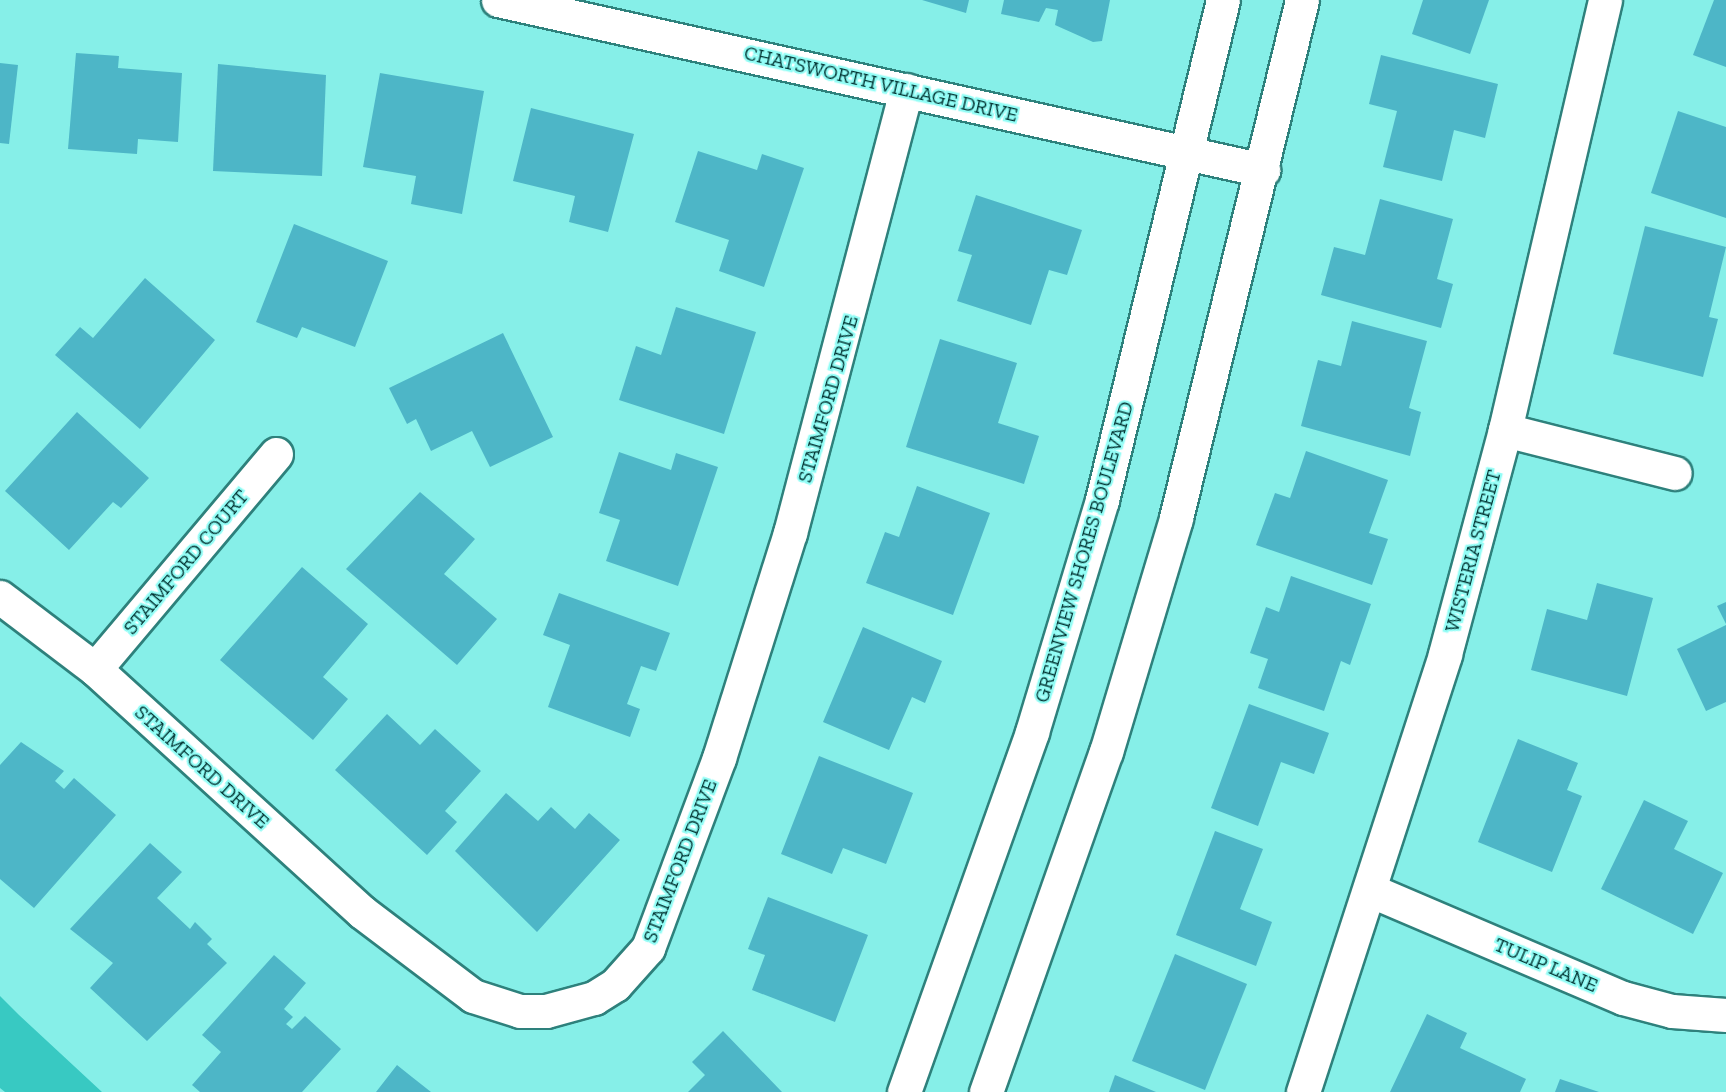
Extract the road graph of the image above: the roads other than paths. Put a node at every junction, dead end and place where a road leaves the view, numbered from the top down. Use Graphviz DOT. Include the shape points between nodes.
graph roads {
  1 [pos="498,0"];
  2 [pos="1223,0"];
  3 [pos="1302,0"];
  4 [pos="1605,0"];
  5 [pos="906,90"];
  6 [pos="1189,153"];
  7 [pos="1263,170"];
  8 [pos="1505,430"];
  9 [pos="276,454"];
  10 [pos="1675,473"];
  11 [pos="0,597"];
  12 [pos="95,669"];
  13 [pos="1372,891"];
  14 [pos="1726,1015"];
  15 [pos="904,1092"];
  16 [pos="986,1092"];
  17 [pos="1303,1092"];
  1 -- 5 [label="street, CHATSWORTH VILLAGE DRIVE"];
  2 -- 6 [label="street, GREENVIEW SHORES BOULEVARD"];
  3 -- 7 [label="street"];
  4 -- 8 [label="street, WISTERIA STREET"];
  5 -- 6 [label="street, CHATSWORTH VILLAGE DRIVE"];
  5 -- 12 [label="street, STAIMFORD DRIVE" via="790,533 719,758 659,926 633,968 615,985 594,998 546,1011 520,1011 473,996 362,912"];
  6 -- 7 [label="street, CHATSWORTH VILLAGE DRIVE"];
  6 -- 15 [label="street, GREENVIEW SHORES BOULEVARD" via="1102,500 1032,732"];
  7 -- 16 [label="street" via="1176,518 1110,741"];
  8 -- 10 [label="street"];
  8 -- 13 [label="street, WISTERIA STREET"];
  9 -- 12 [label="street, STAIMFORD COURT"];
  11 -- 12 [label="street, STAIMFORD DRIVE"];
  13 -- 14 [label="street, TULIP LANE" via="1623,998 1672,1011"];
  13 -- 17 [label="street, WISTERIA STREET"];
}
